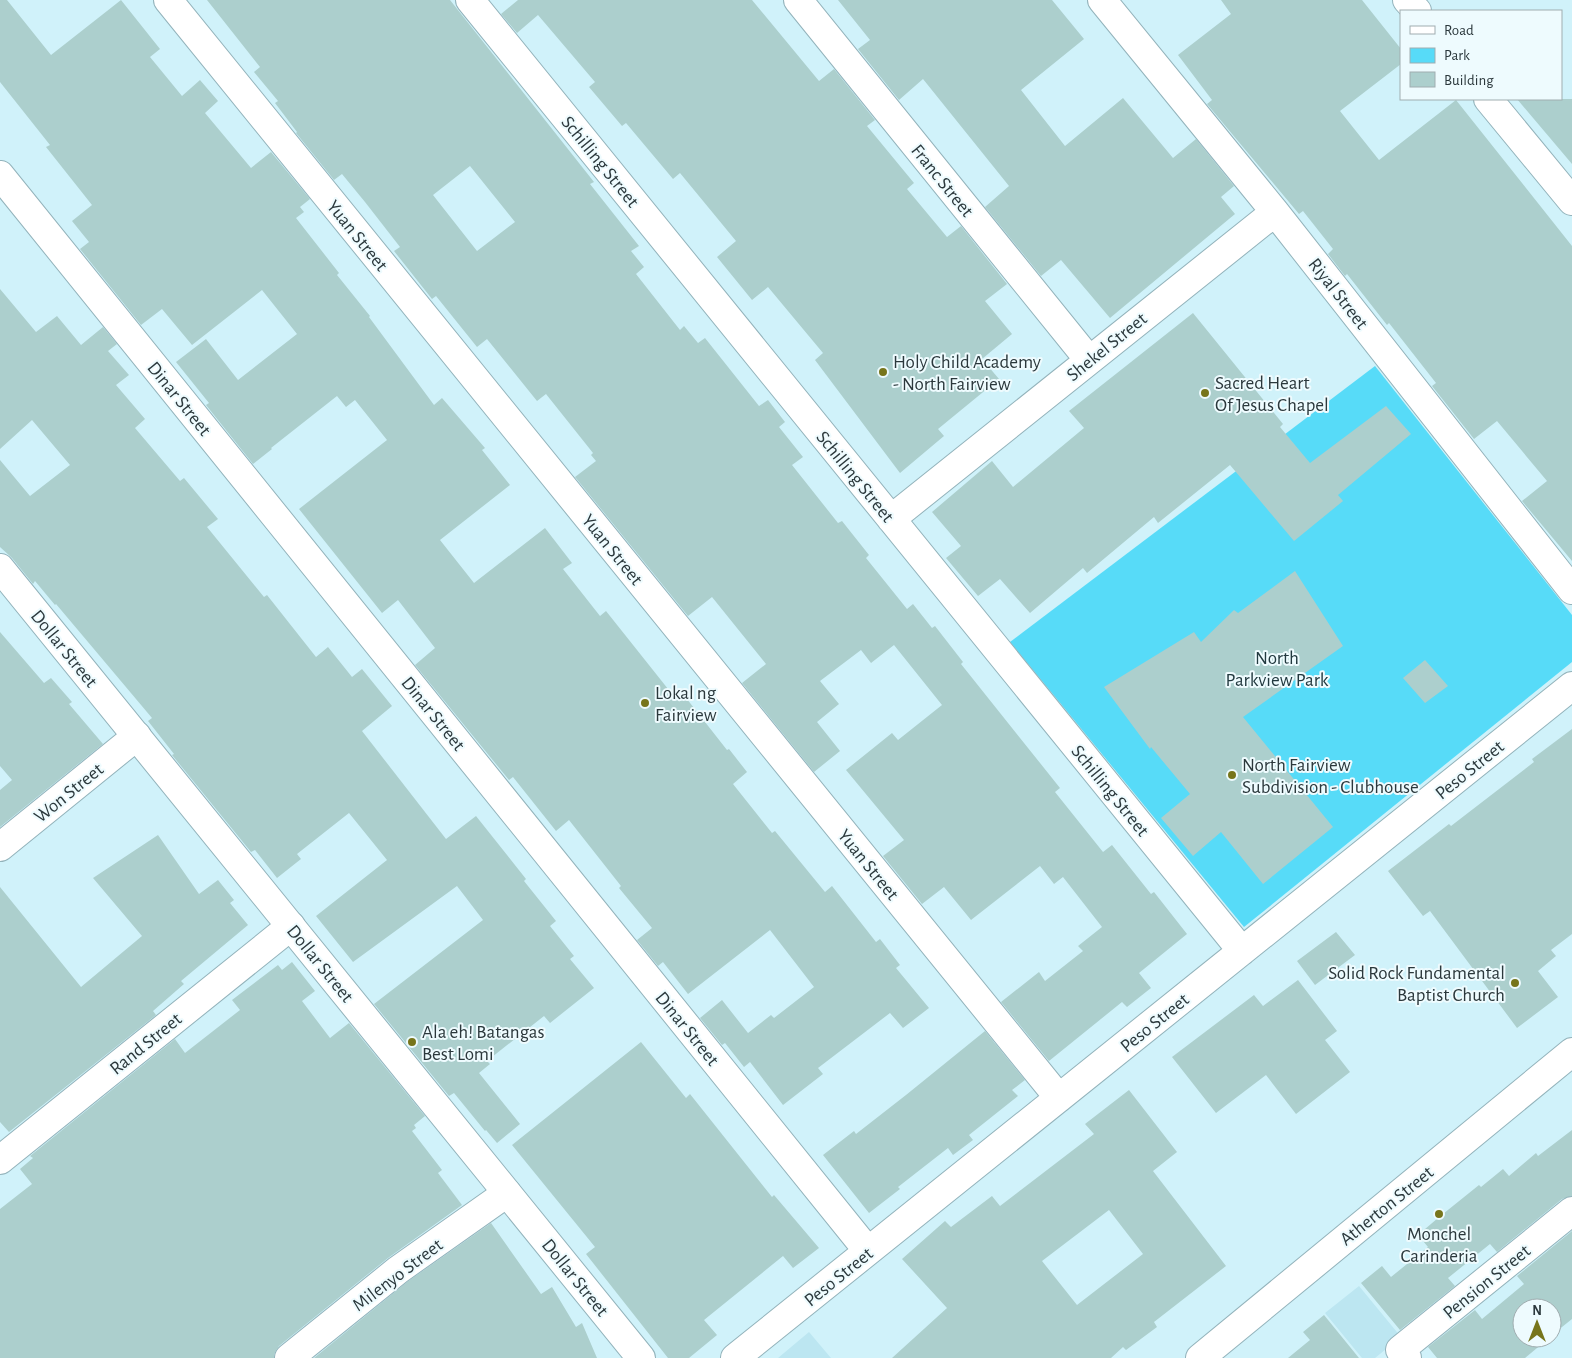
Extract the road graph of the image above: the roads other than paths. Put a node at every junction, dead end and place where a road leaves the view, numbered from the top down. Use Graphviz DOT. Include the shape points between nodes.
graph roads {
  1 [pos="168,0"];
  2 [pos="470,0"];
  3 [pos="798,0"];
  4 [pos="1102,0"];
  5 [pos="1407,0"];
  6 [pos="1416,10"];
  7 [pos="1489,100"];
  8 [pos="0,175"];
  9 [pos="1572,201"];
  10 [pos="1275,212"];
  11 [pos="1089,360"];
  12 [pos="891,519"];
  13 [pos="0,568"];
  14 [pos="1572,590"];
  15 [pos="1572,686"];
  16 [pos="137,736"];
  17 [pos="0,847"];
  18 [pos="291,926"];
  19 [pos="1242,951"];
  20 [pos="1572,1052"];
  21 [pos="1059,1098"];
  22 [pos="0,1160"];
  23 [pos="507,1193"];
  24 [pos="1572,1211"];
  25 [pos="868,1252"];
  26 [pos="1403,1354"];
  27 [pos="289,1358"];
  28 [pos="641,1358"];
  29 [pos="735,1358"];
  30 [pos="1200,1358"];
  1 -- 21 [label="street, Yuan Street"];
  2 -- 12 [label="street, Schilling Street"];
  3 -- 11 [label="street, Franc Street"];
  4 -- 10 [label="street, Riyal Street"];
  5 -- 6 [label="street"];
  7 -- 9 [label="street"];
  8 -- 25 [label="street, Dinar Street"];
  10 -- 11 [label="street, Shekel Street"];
  10 -- 14 [label="street, Riyal Street"];
  11 -- 12 [label="street, Shekel Street"];
  12 -- 19 [label="street, Schilling Street"];
  13 -- 16 [label="street, Dollar Street"];
  15 -- 19 [label="street, Peso Street"];
  16 -- 17 [label="street, Won Street"];
  16 -- 18 [label="street, Dollar Street"];
  18 -- 22 [label="street, Rand Street"];
  18 -- 23 [label="street, Dollar Street"];
  19 -- 21 [label="street, Peso Street"];
  20 -- 30 [label="street, Atherton Street"];
  21 -- 25 [label="street, Peso Street"];
  23 -- 27 [label="street, Milenyo Street" via="398,1270"];
  23 -- 28 [label="street, Dollar Street"];
  24 -- 26 [label="street, Pension Street"];
  25 -- 29 [label="street, Peso Street"];
}
